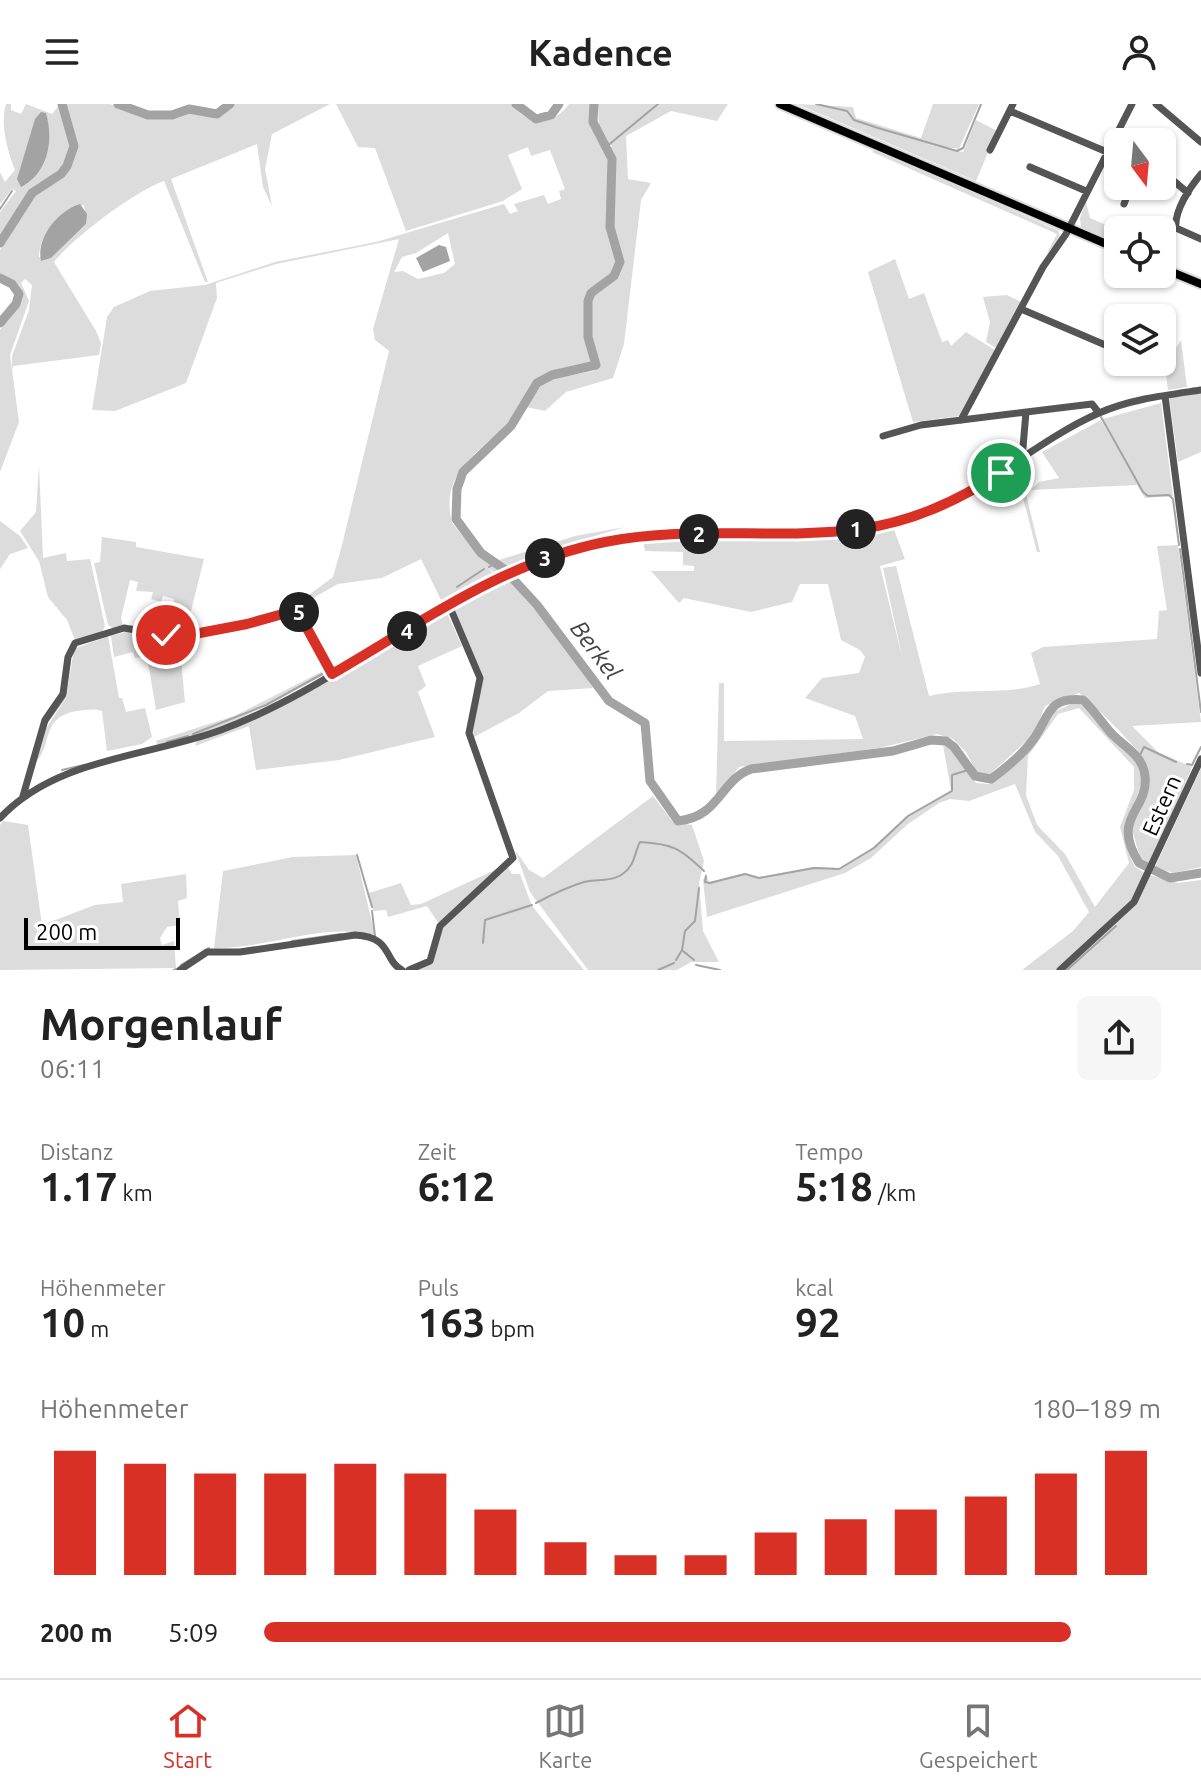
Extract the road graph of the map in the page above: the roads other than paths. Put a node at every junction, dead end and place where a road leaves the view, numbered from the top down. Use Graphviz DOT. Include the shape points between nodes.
graph roads {
  1 [pos="780,104"];
  2 [pos="1132,104"];
  3 [pos="1156,104"];
  4 [pos="1012,108"];
  5 [pos="1120,128"];
  6 [pos="1201,142"];
  7 [pos="990,150"];
  8 [pos="1104,151"];
  9 [pos="1104,158"];
  10 [pos="1030,167"];
  11 [pos="1201,174"];
  12 [pos="1176,183"];
  13 [pos="1086,191"];
  14 [pos="1188,193"];
  15 [pos="1126,200"];
  16 [pos="1124,204"];
  17 [pos="1068,229"];
  18 [pos="1201,239"];
  19 [pos="1104,243"];
  20 [pos="1176,274"];
  21 [pos="1201,284"];
  22 [pos="1021,309"];
  23 [pos="1104,344"];
  24 [pos="1201,390"];
  25 [pos="1165,396"];
  26 [pos="1026,412"];
  27 [pos="1099,413"];
  28 [pos="961,420"];
  29 [pos="883,436"];
  30 [pos="1022,459"];
  31 [pos="449,605"];
  32 [pos="1201,673"];
  33 [pos="332,674"];
  34 [pos="1201,759"];
  35 [pos="23,796"];
  36 [pos="0,818"];
  37 [pos="180,970"];
  38 [pos="402,970"];
  39 [pos="409,970"];
  40 [pos="1060,970"];
  1 -- 17 [label="main road"];
  2 -- 5 [label="street"];
  3 -- 6 [label="street"];
  4 -- 7 [label="street"];
  4 -- 8 [label="street"];
  9 -- 13 [label="street"];
  10 -- 13 [label="street"];
  11 -- 14 [label="street"];
  12 -- 14 [label="street"];
  13 -- 17 [label="street"];
  14 -- 18 [label="street" via="1176,228"];
  15 -- 16 [label="street"];
  17 -- 19 [label="main road"];
  17 -- 22 [label="street"];
  20 -- 21 [label="main road"];
  22 -- 23 [label="street"];
  22 -- 28 [label="street"];
  24 -- 25 [label="street"];
  25 -- 27 [label="street"];
  25 -- 32 [label="street"];
  26 -- 27 [label="street" via="1092,404"];
  26 -- 28 [label="street"];
  26 -- 30 [label="street"];
  27 -- 30 [label="street"];
  28 -- 29 [label="street"];
  30 -- 31 [label="street" via="952,501 875,526 639,537 578,548 520,567"];
  31 -- 33 [label="street"];
  31 -- 39 [label="street" via="480,678 469,733 513,858 440,926 430,961"];
  33 -- 35 [label="street" via="222,730 53,779"];
  33 -- 35 [label="street" via="297,610 195,634 124,628 80,641 70,651 62,697 39,735"];
  34 -- 40 [label="street, Estern" via="1134,902"];
  35 -- 36 [label="street"];
  37 -- 38 [label="street" via="207,952 355,935 384,945"];
}
